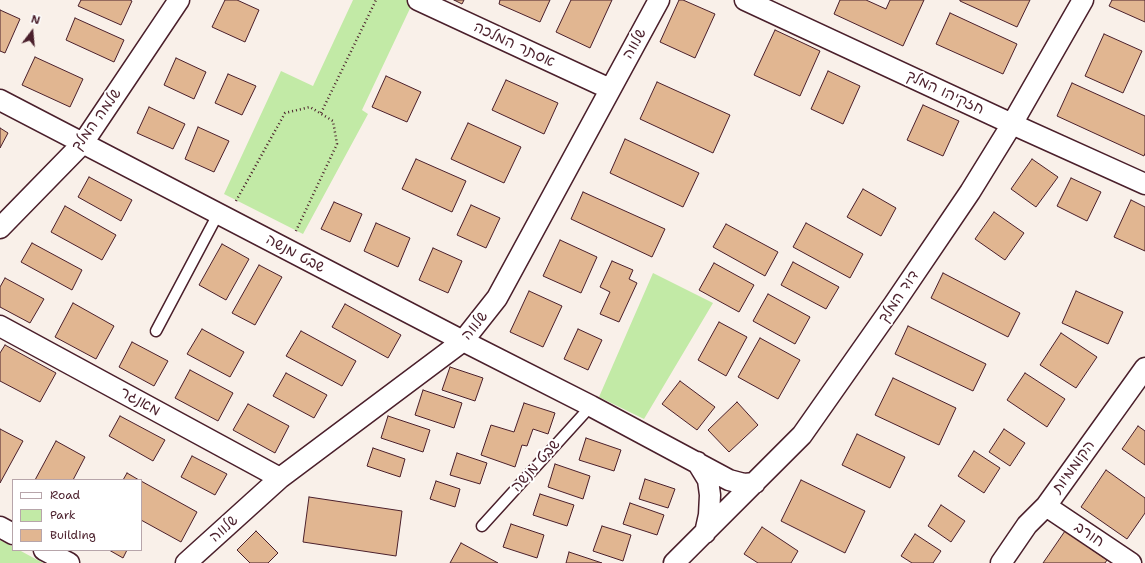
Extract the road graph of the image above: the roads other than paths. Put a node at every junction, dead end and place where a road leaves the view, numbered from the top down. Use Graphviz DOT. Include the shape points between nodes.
graph roads {
  1 [pos="180,0"];
  2 [pos="418,0"];
  3 [pos="659,0"];
  4 [pos="746,0"];
  5 [pos="1083,0"];
  6 [pos="610,89"];
  7 [pos="0,100"];
  8 [pos="1012,124"];
  9 [pos="83,143"];
  10 [pos="1145,184"];
  11 [pos="223,216"];
  12 [pos="0,228"];
  13 [pos="0,326"];
  14 [pos="156,331"];
  15 [pos="463,342"];
  16 [pos="1145,368"];
  17 [pos="591,406"];
  18 [pos="697,462"];
  19 [pos="280,478"];
  20 [pos="755,483"];
  21 [pos="1046,506"];
  22 [pos="482,526"];
  23 [pos="0,527"];
  24 [pos="12,533"];
  25 [pos="705,533"];
  26 [pos="46,551"];
  27 [pos="69,563"];
  28 [pos="186,563"];
  29 [pos="674,563"];
  30 [pos="1001,563"];
  31 [pos="1131,563"];
  1 -- 9 [label="street, שלמה המלך"];
  2 -- 6 [label="street, אסתר המלכה"];
  3 -- 6 [label="street, שלווה"];
  4 -- 8 [label="street, חזקיהו המלך"];
  5 -- 8 [label="street, דוד המלך"];
  6 -- 15 [label="street, שלווה" via="497,298"];
  7 -- 9 [label="street, שבט מנשה"];
  8 -- 10 [label="street, חזקיהו המלך"];
  8 -- 20 [label="street, דוד המלך" via="908,285 802,435"];
  9 -- 11 [label="street, שבט מנשה"];
  9 -- 12 [label="street, שלמה המלך"];
  11 -- 14 [label="lane"];
  11 -- 15 [label="street, שבט מנשה"];
  13 -- 19 [label="street, מאנגר"];
  15 -- 17 [label="street, שבט מנשה"];
  15 -- 19 [label="street, שלווה"];
  16 -- 21 [label="street, הקוממיות"];
  17 -- 18 [label="street, שבט מנשה"];
  17 -- 22 [label="lane, שבט מנשה"];
  18 -- 20 [label="street, שבט מנשה" via="729,480 744,484"];
  18 -- 25 [label="street" via="708,480 710,495"];
  19 -- 28 [label="street, שלווה"];
  20 -- 25 [label="street, דוד המלך"];
  21 -- 30 [label="street, הקוממיות" via="1027,525"];
  21 -- 31 [label="street, חורב"];
  23 -- 24 [label="street"];
  25 -- 29 [label="street, דוד המלך"];
  26 -- 27 [label="street"];
}
